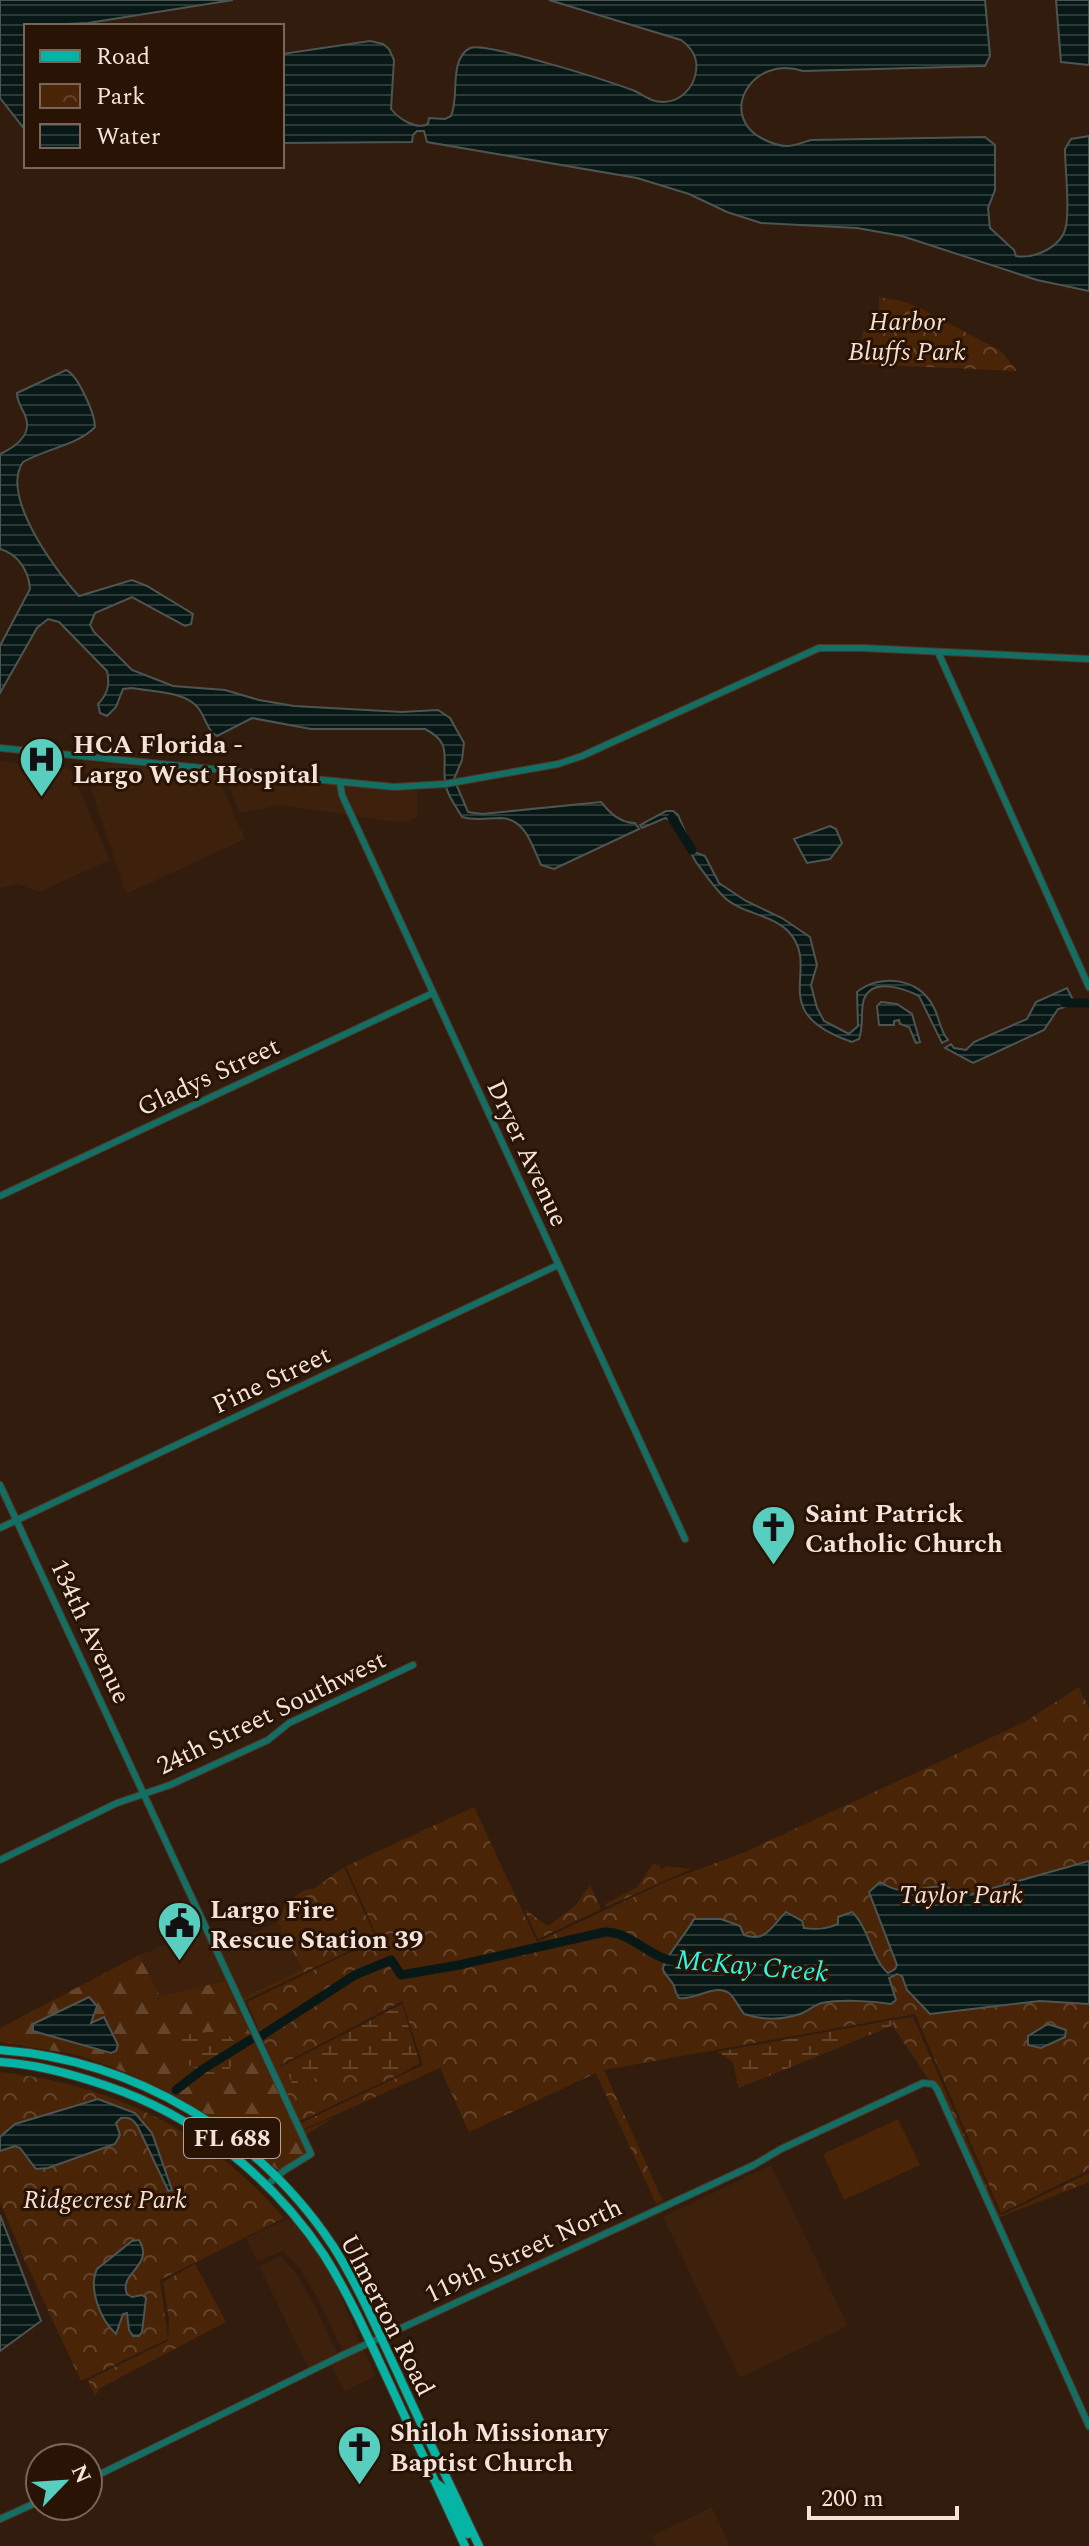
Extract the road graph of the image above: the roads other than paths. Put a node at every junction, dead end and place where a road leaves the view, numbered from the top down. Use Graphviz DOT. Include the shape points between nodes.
graph roads {
  1 [pos="938,652"];
  2 [pos="1089,659"];
  3 [pos="0,748"];
  4 [pos="340,783"];
  5 [pos="1089,987"];
  6 [pos="433,993"];
  7 [pos="0,1196"];
  8 [pos="558,1265"];
  9 [pos="0,1485"];
  10 [pos="17,1520"];
  11 [pos="0,1528"];
  12 [pos="685,1539"];
  13 [pos="413,1665"];
  14 [pos="145,1794"];
  15 [pos="0,1860"];
  16 [pos="0,2050"];
  17 [pos="0,2062"];
  18 [pos="277,2177"];
  19 [pos="267,2185"];
  20 [pos="381,2339"];
  21 [pos="371,2343"];
  22 [pos="1089,2426"];
  23 [pos="104,2472"];
  24 [pos="435,2482"];
  25 [pos="24,2508"];
  26 [pos="0,2519"];
  27 [pos="465,2543"];
  28 [pos="479,2546"];
  1 -- 2 [label="street"];
  1 -- 4 [label="street" via="810,651 558,764 419,788"];
  1 -- 5 [label="street"];
  3 -- 4 [label="street"];
  4 -- 6 [label="street, Dryer Avenue"];
  6 -- 7 [label="street, Gladys Street"];
  6 -- 8 [label="street, Dryer Avenue"];
  8 -- 10 [label="street, Pine Street"];
  8 -- 12 [label="street, Dryer Avenue"];
  9 -- 10 [label="street, 134th Avenue"];
  10 -- 11 [label="street, Pine Street"];
  10 -- 14 [label="street, 134th Avenue"];
  13 -- 14 [label="street, 24th Street Southwest" via="289,1723 268,1740"];
  14 -- 15 [label="street, 24th Street Southwest"];
  14 -- 18 [label="street, 134th Avenue" via="311,2154"];
  16 -- 18 [label="main road, Ulmerton Road / FL 688" via="69,2060 145,2086 214,2125"];
  17 -- 19 [label="main road, Ulmerton Road / FL 688" via="85,2078 155,2105 220,2145"];
  18 -- 19 [label="street"];
  18 -- 20 [label="main road, Ulmerton Road / FL 688" via="332,2245"];
  19 -- 21 [label="main road, Ulmerton Road / FL 688" via="325,2257"];
  20 -- 21 [label="street, 119th Street North"];
  20 -- 22 [label="street, 119th Street North" via="894,2096 933,2084"];
  20 -- 28 [label="main road, Ulmerton Road / FL 688"];
  21 -- 23 [label="street, 119th Street North"];
  21 -- 24 [label="main road, Ulmerton Road / FL 688"];
  24 -- 27 [label="main road, Ulmerton Road / FL 688"];
  24 -- 28 [label="main road" via="447,2491"];
  25 -- 26 [label="street"];
}
